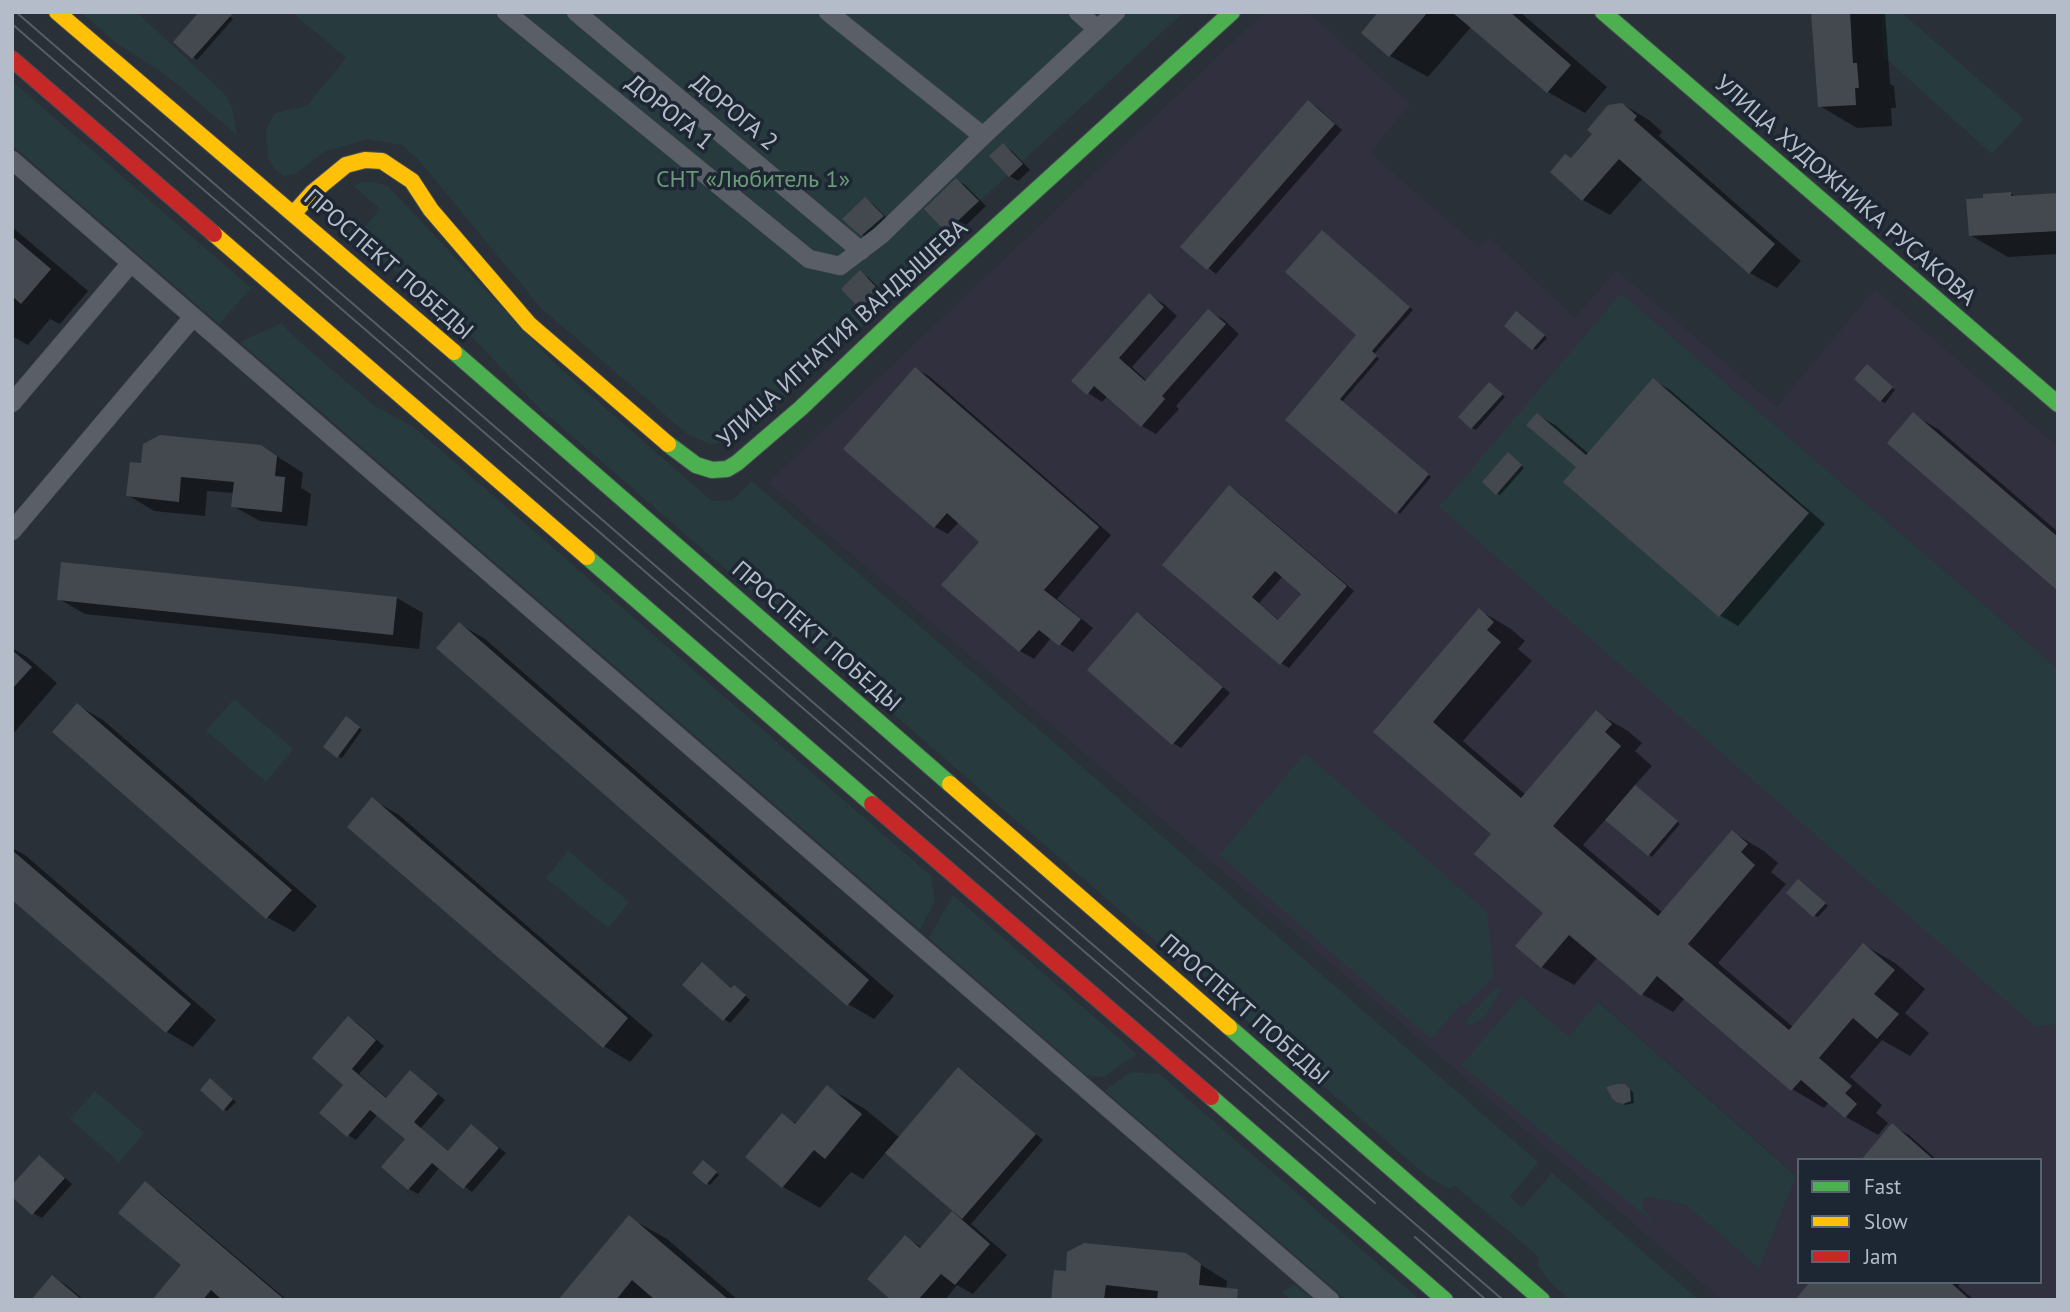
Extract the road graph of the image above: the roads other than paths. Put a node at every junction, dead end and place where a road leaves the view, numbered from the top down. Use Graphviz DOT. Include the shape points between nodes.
graph roads {
  1 [pos="57,12"];
  2 [pos="506,12"];
  3 [pos="576,12"];
  4 [pos="828,12"];
  5 [pos="1078,12"];
  6 [pos="1116,12"];
  7 [pos="1232,12"];
  8 [pos="1603,12"];
  9 [pos="1097,29"];
  10 [pos="12,59"];
  11 [pos="983,136"];
  12 [pos="12,160"];
  13 [pos="294,213"];
  14 [pos="861,251"];
  15 [pos="131,262"];
  16 [pos="193,317"];
  17 [pos="12,403"];
  18 [pos="2058,404"];
  19 [pos="12,531"];
  20 [pos="1330,1300"];
  21 [pos="1445,1300"];
  22 [pos="1542,1300"];
  1 -- 13 [label="main road, ПРОСПЕКТ ПОБЕДЫ"];
  2 -- 14 [label="street, ДОРОГА 1" via="809,259 840,266"];
  3 -- 14 [label="street, ДОРОГА 2"];
  4 -- 11 [label="street"];
  5 -- 9 [label="street"];
  6 -- 9 [label="street"];
  7 -- 13 [label="main road, УЛИЦА ИГНАТИЯ ВАНДЫШЕВА" via="801,408 727,469 696,465 672,448 529,324 431,210 412,181 382,161 346,165"];
  8 -- 18 [label="main road, УЛИЦА ХУДОЖНИКА РУСАКОВА"];
  9 -- 11 [label="street"];
  10 -- 21 [label="main road"];
  11 -- 14 [label="street"];
  12 -- 15 [label="street"];
  13 -- 22 [label="main road, ПРОСПЕКТ ПОБЕДЫ"];
  15 -- 16 [label="street"];
  15 -- 17 [label="street"];
  16 -- 19 [label="street"];
  16 -- 20 [label="street"];
}
